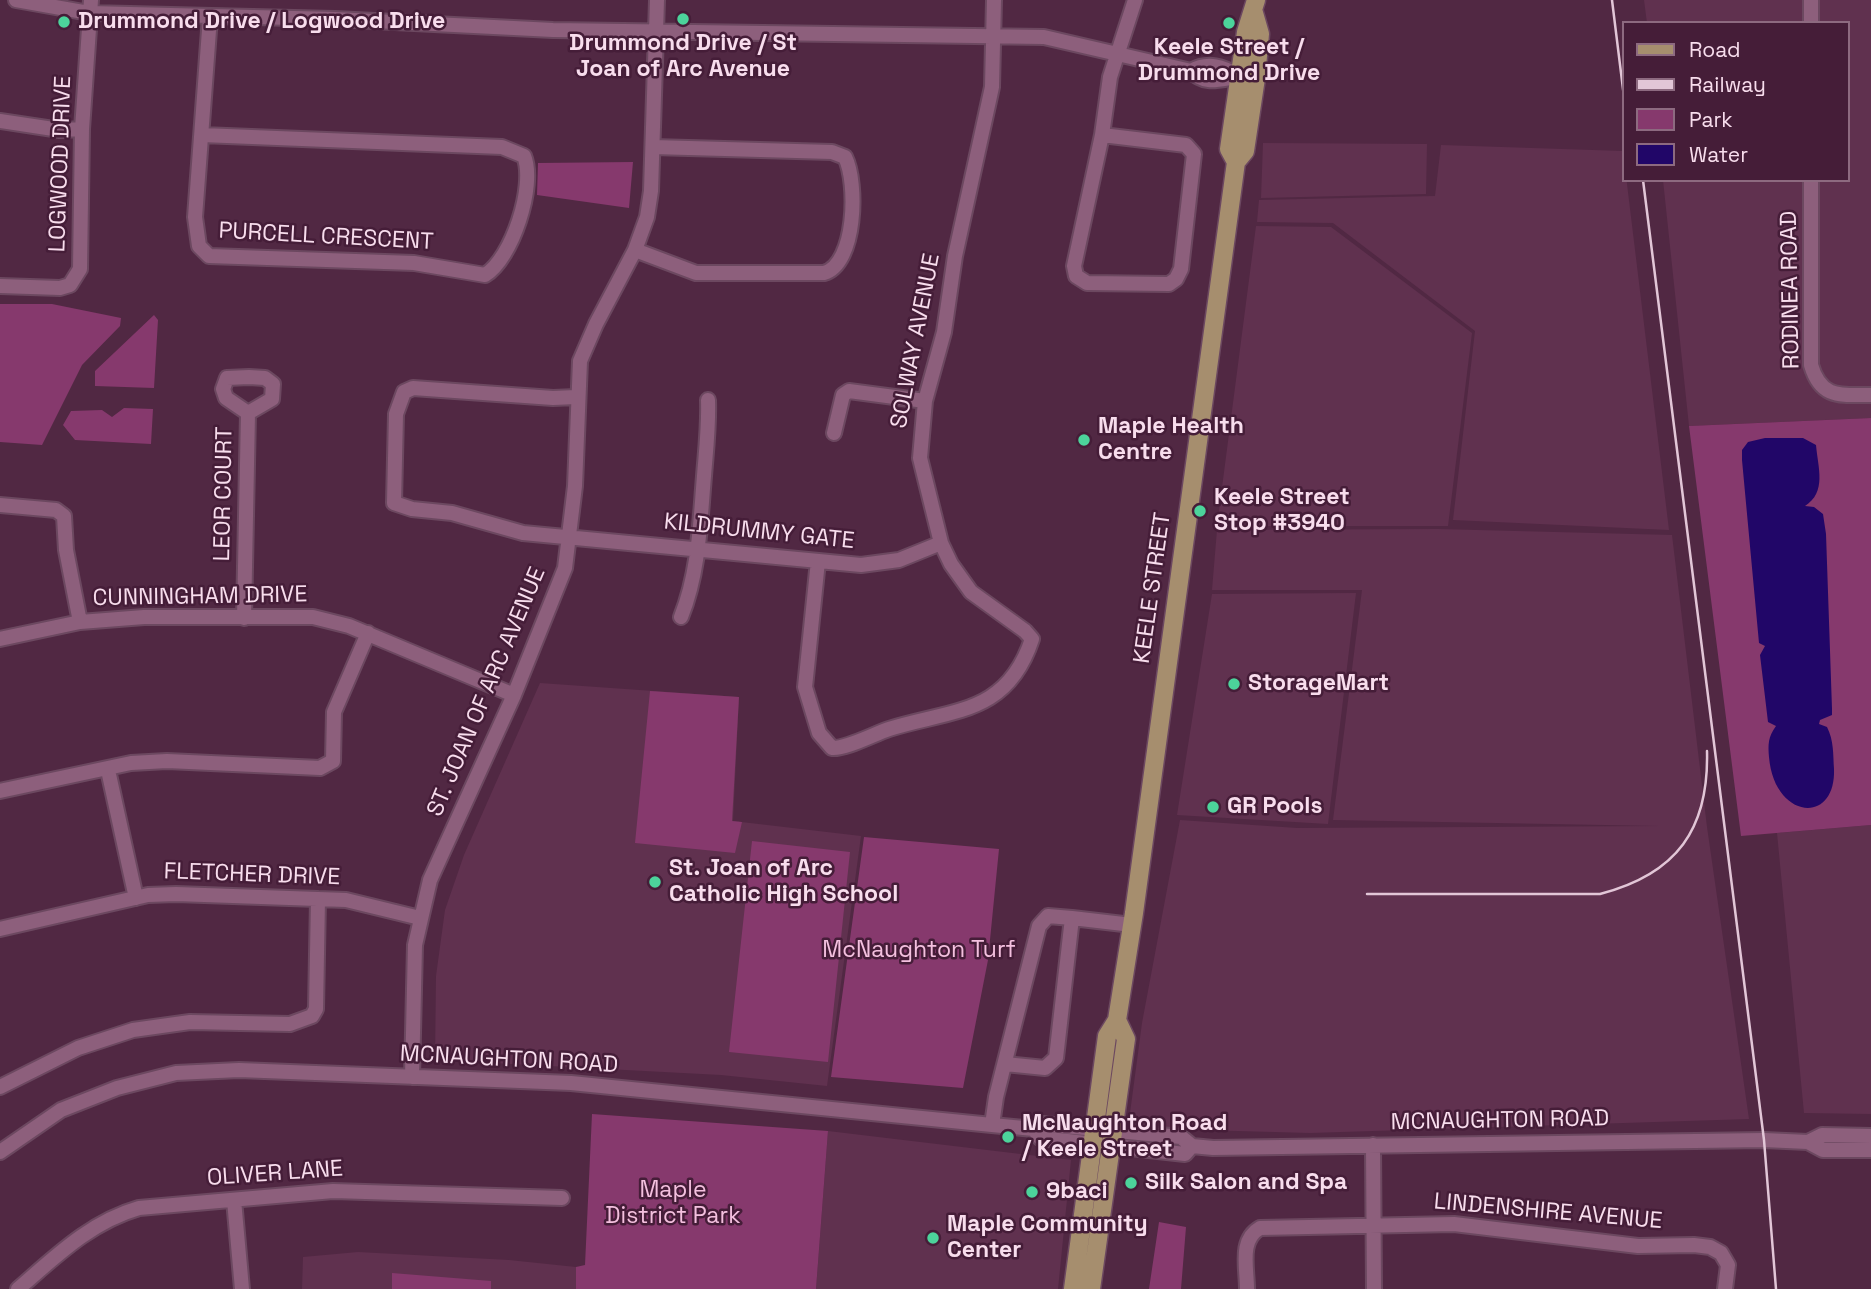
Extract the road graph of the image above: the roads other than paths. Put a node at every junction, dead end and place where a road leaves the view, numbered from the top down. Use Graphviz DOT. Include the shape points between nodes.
graph roads {
  1 [pos="16,0"];
  2 [pos="657,0"];
  3 [pos="994,0"];
  4 [pos="1135,0"];
  5 [pos="1811,0"];
  6 [pos="90,6"];
  7 [pos="1255,6"];
  8 [pos="210,17"];
  9 [pos="1811,21"];
  10 [pos="655,34"];
  11 [pos="993,39"];
  12 [pos="1118,54"];
  13 [pos="1248,77"];
  14 [pos="0,121"];
  15 [pos="82,129"];
  16 [pos="202,135"];
  17 [pos="1102,135"];
  18 [pos="653,147"];
  19 [pos="1811,182"];
  20 [pos="635,250"];
  21 [pos="0,286"];
  22 [pos="1871,395"];
  23 [pos="576,397"];
  24 [pos="708,400"];
  25 [pos="925,401"];
  26 [pos="248,413"];
  27 [pos="834,433"];
  28 [pos="0,505"];
  29 [pos="569,537"];
  30 [pos="942,543"];
  31 [pos="698,547"];
  32 [pos="818,561"];
  33 [pos="681,617"];
  34 [pos="244,618"];
  35 [pos="80,622"];
  36 [pos="368,634"];
  37 [pos="0,639"];
  38 [pos="514,695"];
  39 [pos="108,770"];
  40 [pos="0,791"];
  41 [pos="136,898"];
  42 [pos="318,899"];
  43 [pos="420,918"];
  44 [pos="1072,918"];
  45 [pos="1132,926"];
  46 [pos="0,929"];
  47 [pos="1005,1064"];
  48 [pos="412,1077"];
  49 [pos="0,1087"];
  50 [pos="992,1125"];
  51 [pos="1871,1136"];
  52 [pos="1103,1138"];
  53 [pos="1808,1142"];
  54 [pos="1373,1145"];
  55 [pos="1871,1150"];
  56 [pos="0,1152"];
  57 [pos="562,1198"];
  58 [pos="234,1200"];
  59 [pos="1374,1226"];
  60 [pos="18,1289"];
  61 [pos="242,1289"];
  62 [pos="1073,1289"];
  63 [pos="1091,1289"];
  64 [pos="1247,1289"];
  65 [pos="1374,1289"];
  66 [pos="1725,1289"];
  1 -- 6 [label="street"];
  2 -- 10 [label="street, ST. JOAN OF ARC AVENUE"];
  3 -- 11 [label="street, SOLWAY AVENUE"];
  4 -- 12 [label="street"];
  5 -- 9 [label="street"];
  6 -- 8 [label="street"];
  6 -- 15 [label="street, LOGWOOD DRIVE"];
  7 -- 13 [label="main road, KEELE STREET" via="1260,34"];
  8 -- 10 [label="street"];
  8 -- 16 [label="street, PURCELL CRESCENT"];
  10 -- 11 [label="street"];
  10 -- 18 [label="street, ST. JOAN OF ARC AVENUE"];
  11 -- 12 [label="street" via="1067,40"];
  11 -- 25 [label="street, SOLWAY AVENUE" via="992,87 944,332"];
  12 -- 13 [label="street" via="1191,71 1202,64 1224,67"];
  12 -- 17 [label="street"];
  13 -- 45 [label="main road, KEELE STREET" via="1229,149 1236,162"];
  14 -- 15 [label="street"];
  15 -- 21 [label="street, LOGWOOD DRIVE" via="78,277 60,288"];
  16 -- 16 [label="street, PURCELL CRESCENT" via="195,218 199,246 209,256 414,263 485,275 494,270 509,244 526,198 524,156 502,147"];
  17 -- 17 [label="street" via="1076,249 1076,276 1087,283 1169,284 1181,269 1194,154 1185,145"];
  18 -- 20 [label="street, ST. JOAN OF ARC AVENUE" via="647,217"];
  18 -- 20 [label="street" via="832,152 845,157 852,182 851,216 841,263 824,273 696,272"];
  19 -- 22 [label="street, RODINEA ROAD" via="1811,365 1816,382 1830,394"];
  20 -- 23 [label="street, ST. JOAN OF ARC AVENUE" via="586,345"];
  23 -- 29 [label="street, ST. JOAN OF ARC AVENUE"];
  23 -- 29 [label="street, KILDRUMMY GATE" via="413,388 399,400 396,414 394,503 523,533"];
  24 -- 31 [label="street" via="709,442"];
  25 -- 27 [label="street" via="849,391 843,395"];
  25 -- 30 [label="street, SOLWAY AVENUE" via="920,458"];
  26 -- 34 [label="street, LEOR COURT"];
  28 -- 35 [label="street" via="56,510 64,516"];
  29 -- 31 [label="street, KILDRUMMY GATE"];
  29 -- 38 [label="street, ST. JOAN OF ARC AVENUE" via="559,586"];
  30 -- 32 [label="street, KILDRUMMY GATE" via="883,563"];
  30 -- 32 [label="street, SOLWAY AVENUE" via="971,592 1032,639 1022,665 995,696 976,706 838,748 826,744 819,733 805,687"];
  31 -- 32 [label="street, KILDRUMMY GATE"];
  31 -- 33 [label="street" via="691,591"];
  34 -- 35 [label="street, CUNNINGHAM DRIVE"];
  34 -- 36 [label="street, CUNNINGHAM DRIVE" via="329,619"];
  35 -- 37 [label="street, CUNNINGHAM DRIVE"];
  36 -- 38 [label="street, CUNNINGHAM DRIVE"];
  36 -- 39 [label="street" via="337,702 333,761 325,766 167,761"];
  38 -- 43 [label="street, ST. JOAN OF ARC AVENUE" via="430,880"];
  39 -- 40 [label="street"];
  39 -- 41 [label="street"];
  41 -- 42 [label="street, FLETCHER DRIVE" via="194,893"];
  41 -- 46 [label="street, FLETCHER DRIVE"];
  42 -- 43 [label="street, FLETCHER DRIVE" via="364,903"];
  42 -- 49 [label="street" via="316,1009 312,1016 290,1024 215,1021 132,1030 78,1048"];
  43 -- 48 [label="street, ST. JOAN OF ARC AVENUE" via="415,946"];
  44 -- 45 [label="street"];
  44 -- 47 [label="street" via="1048,916 1040,926"];
  44 -- 47 [label="street" via="1055,1061 1045,1068"];
  45 -- 52 [label="main road, KEELE STREET" via="1117,1020 1107,1036"];
  47 -- 50 [label="street"];
  48 -- 50 [label="street, MCNAUGHTON ROAD" via="571,1083"];
  48 -- 56 [label="street, MCNAUGHTON ROAD" via="239,1070 176,1073 117,1088 61,1111"];
  50 -- 52 [label="street, MCNAUGHTON ROAD" via="1034,1129 1043,1124"];
  51 -- 53 [label="street, MCNAUGHTON ROAD" via="1822,1135"];
  52 -- 54 [label="street, MCNAUGHTON ROAD" via="1185,1154 1192,1146"];
  52 -- 62 [label="main road, KEELE STREET"];
  52 -- 63 [label="main road, KEELE STREET"];
  53 -- 54 [label="street, MCNAUGHTON ROAD"];
  53 -- 55 [label="street, MCNAUGHTON ROAD" via="1823,1150"];
  54 -- 59 [label="street"];
  57 -- 58 [label="street, OLIVER LANE" via="373,1191"];
  58 -- 60 [label="street, OLIVER LANE" via="117,1214 77,1238"];
  58 -- 61 [label="street"];
  59 -- 64 [label="street" via="1261,1228 1250,1234 1246,1244"];
  59 -- 65 [label="street"];
  59 -- 66 [label="street, LINDENSHIRE AVENUE" via="1454,1224 1638,1246 1710,1247 1728,1265"];
}
